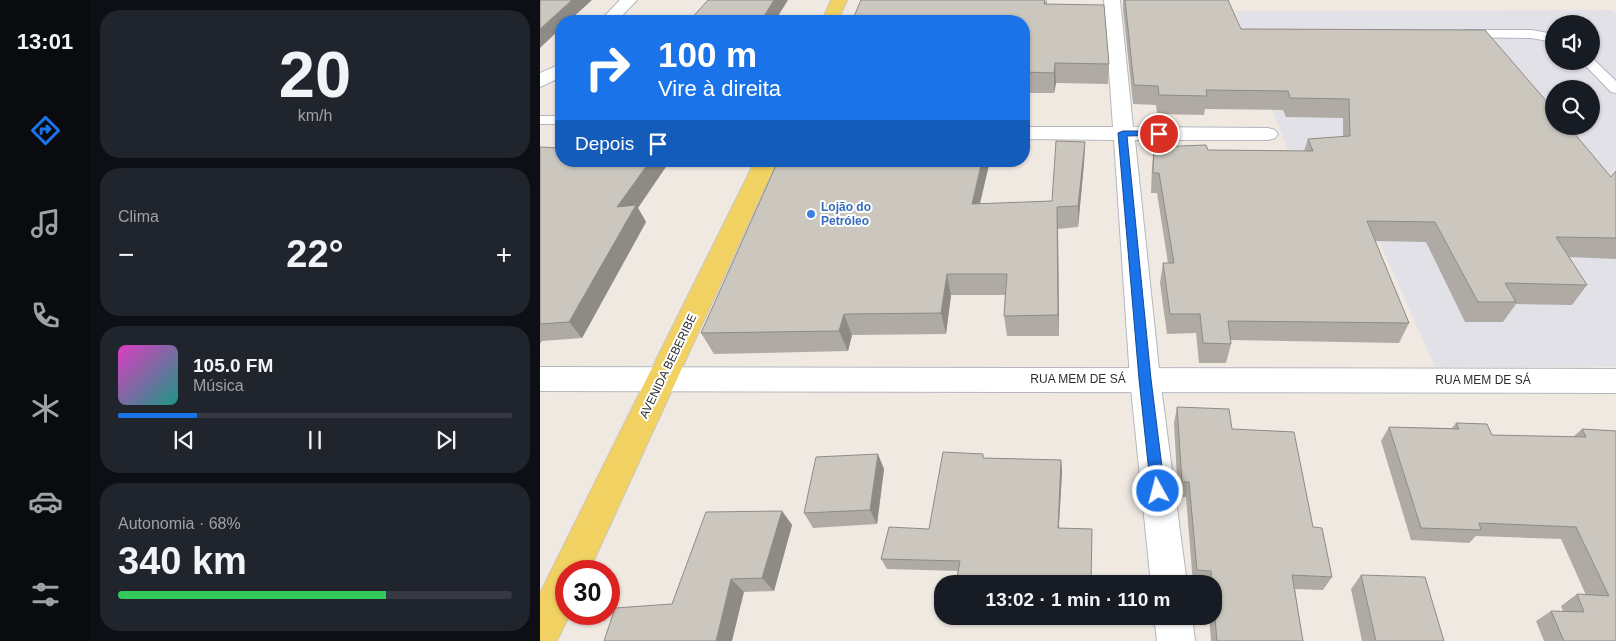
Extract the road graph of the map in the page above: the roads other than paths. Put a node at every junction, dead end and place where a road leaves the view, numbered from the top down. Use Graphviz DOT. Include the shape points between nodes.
graph roads {
  1 [pos="629,0"];
  2 [pos="839,0"];
  3 [pos="1112,0"];
  4 [pos="614,15"];
  5 [pos="833,15"];
  6 [pos="1456,34"];
  7 [pos="1476,34"];
  8 [pos="1545,36"];
  9 [pos="1488,49"];
  10 [pos="1596,70"];
  11 [pos="555,72"];
  12 [pos="540,81"];
  13 [pos="1616,90"];
  14 [pos="540,120"];
  15 [pos="555,120"];
  16 [pos="1030,133"];
  17 [pos="1123,133"];
  18 [pos="1268,134"];
  19 [pos="763,167"];
  20 [pos="540,379"];
  21 [pos="1145,379"];
  22 [pos="661,380"];
  23 [pos="1616,381"];
  24 [pos="575,560"];
  25 [pos="1168,575"];
  26 [pos="555,603"];
  27 [pos="1174,625"];
  28 [pos="540,635"];
  29 [pos="1176,641"];
  1 -- 4 [label="street"];
  2 -- 5 [label="main road"];
  3 -- 17 [label="street"];
  6 -- 7 [label="lane"];
  7 -- 8 [label="lane"];
  7 -- 9 [label="lane"];
  10 -- 13 [label="lane"];
  11 -- 12 [label="street"];
  14 -- 15 [label="lane"];
  16 -- 17 [label="street"];
  17 -- 18 [label="street"];
  17 -- 21 [label="street"];
  19 -- 22 [label="main road, AVENIDA BEBERIBE"];
  20 -- 22 [label="street, RUA MEM DE SÁ"];
  21 -- 22 [label="street, RUA MEM DE SÁ"];
  21 -- 23 [label="street, RUA MEM DE SÁ"];
  21 -- 25 [label="street"];
  22 -- 24 [label="main road, AVENIDA BEBERIBE"];
  26 -- 28 [label="main road"];
  27 -- 29 [label="street"];
}
